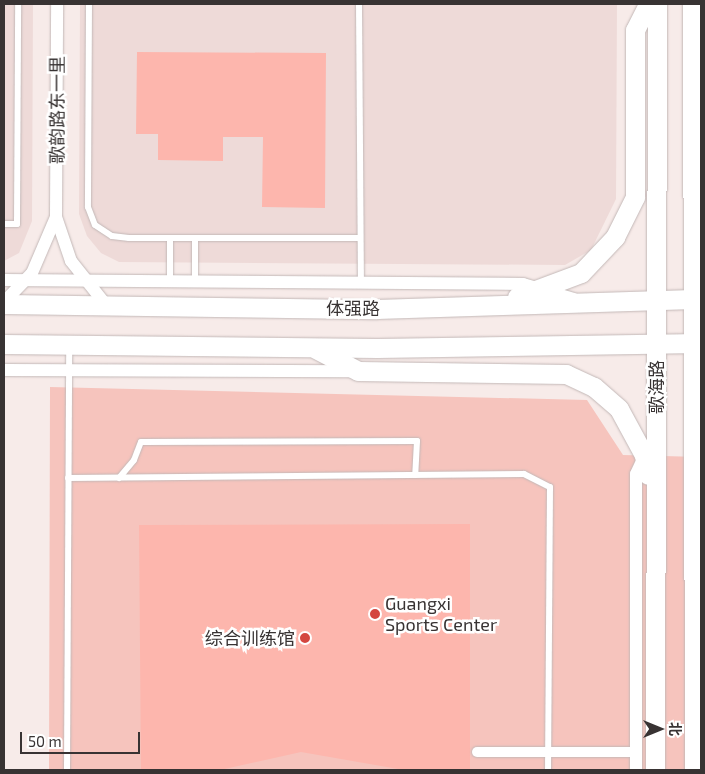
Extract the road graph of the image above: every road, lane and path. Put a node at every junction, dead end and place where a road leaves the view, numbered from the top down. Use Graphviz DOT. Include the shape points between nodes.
graph roads {
  1 [pos="18,4"];
  2 [pos="58,4"];
  3 [pos="89,4"];
  4 [pos="359,4"];
  5 [pos="636,4"];
  6 [pos="648,4"];
  7 [pos="657,4"];
  8 [pos="692,4"];
  9 [pos="635,30"];
  10 [pos="692,130"];
  11 [pos="701,176"];
  12 [pos="56,217"];
  13 [pos="4,224"];
  14 [pos="701,235"];
  15 [pos="170,238"];
  16 [pos="195,238"];
  17 [pos="360,238"];
  18 [pos="693,252"];
  19 [pos="4,280"];
  20 [pos="25,280"];
  21 [pos="84,280"];
  22 [pos="170,281"];
  23 [pos="195,281"];
  24 [pos="361,283"];
  25 [pos="541,289"];
  26 [pos="656,298"];
  27 [pos="697,299"];
  28 [pos="581,301"];
  29 [pos="4,303"];
  30 [pos="493,304"];
  31 [pos="106,305"];
  32 [pos="697,343"];
  33 [pos="4,344"];
  34 [pos="69,344"];
  35 [pos="656,344"];
  36 [pos="313,347"];
  37 [pos="4,370"];
  38 [pos="69,370"];
  39 [pos="358,371"];
  40 [pos="656,427"];
  41 [pos="644,455"];
  42 [pos="415,475"];
  43 [pos="68,478"];
  44 [pos="119,478"];
  45 [pos="655,508"];
  46 [pos="701,710"];
  47 [pos="694,730"];
  48 [pos="548,751"];
  49 [pos="477,752"];
  50 [pos="636,752"];
  51 [pos="67,770"];
  52 [pos="548,770"];
  53 [pos="636,770"];
  54 [pos="655,770"];
  55 [pos="694,770"];
  1 -- 13 [label="lane" via="18,224"];
  2 -- 12 [label="street, 歌韵路东一里"];
  3 -- 15 [label="lane" via="88,207 95,224 112,236"];
  4 -- 17 [label="lane"];
  5 -- 9 [label="street"];
  6 -- 9 [label="main road"];
  7 -- 26 [label="main road, 歌海路"];
  8 -- 10 [label="main road"];
  9 -- 25 [label="main road" via="635,197 615,237 598,257 581,273"];
  10 -- 11 [label="main road"];
  10 -- 18 [label="main road"];
  12 -- 20 [label="street, 歌韵路东一里" via="45,249"];
  12 -- 21 [label="street, 歌韵路东一里" via="71,262"];
  14 -- 18 [label="street"];
  15 -- 16 [label="lane"];
  15 -- 22 [label="lane"];
  16 -- 17 [label="lane"];
  16 -- 23 [label="lane"];
  17 -- 24 [label="lane"];
  18 -- 27 [label="main road"];
  19 -- 20 [label="street"];
  20 -- 21 [label="street"];
  20 -- 29 [label="street, 歌韵路东一里"];
  21 -- 22 [label="street"];
  21 -- 31 [label="street, 歌韵路东一里"];
  22 -- 23 [label="street"];
  23 -- 24 [label="street"];
  24 -- 25 [label="street" via="523,284"];
  25 -- 28 [label="street"];
  25 -- 30 [label="main road"];
  26 -- 27 [label="main road, 体强路"];
  26 -- 28 [label="main road, 体强路"];
  26 -- 35 [label="main road, 歌海路"];
  27 -- 32 [label="main road"];
  28 -- 30 [label="main road, 体强路"];
  29 -- 31 [label="main road, 体强路"];
  30 -- 31 [label="main road, 体强路" via="376,309"];
  32 -- 35 [label="main road"];
  32 -- 47 [label="main road"];
  33 -- 34 [label="main road"];
  34 -- 36 [label="main road"];
  34 -- 38 [label="lane"];
  35 -- 36 [label="main road"];
  35 -- 40 [label="main road, 歌海路"];
  36 -- 39 [label="main road"];
  37 -- 38 [label="street"];
  38 -- 39 [label="street"];
  38 -- 43 [label="lane"];
  39 -- 41 [label="main road" via="566,374 594,387 619,409"];
  40 -- 41 [label="street"];
  40 -- 45 [label="main road, 歌海路"];
  41 -- 45 [label="main road"];
  41 -- 50 [label="street" via="636,474"];
  42 -- 44 [label="lane"];
  42 -- 44 [label="lane" via="417,441 141,442 134,460"];
  42 -- 48 [label="lane" via="524,474 550,487"];
  43 -- 44 [label="lane"];
  43 -- 51 [label="lane"];
  45 -- 54 [label="main road, 歌海路"];
  46 -- 47 [label="main road"];
  47 -- 55 [label="main road"];
  48 -- 49 [label="street"];
  48 -- 50 [label="street"];
  48 -- 52 [label="lane"];
  50 -- 53 [label="street"];
}
